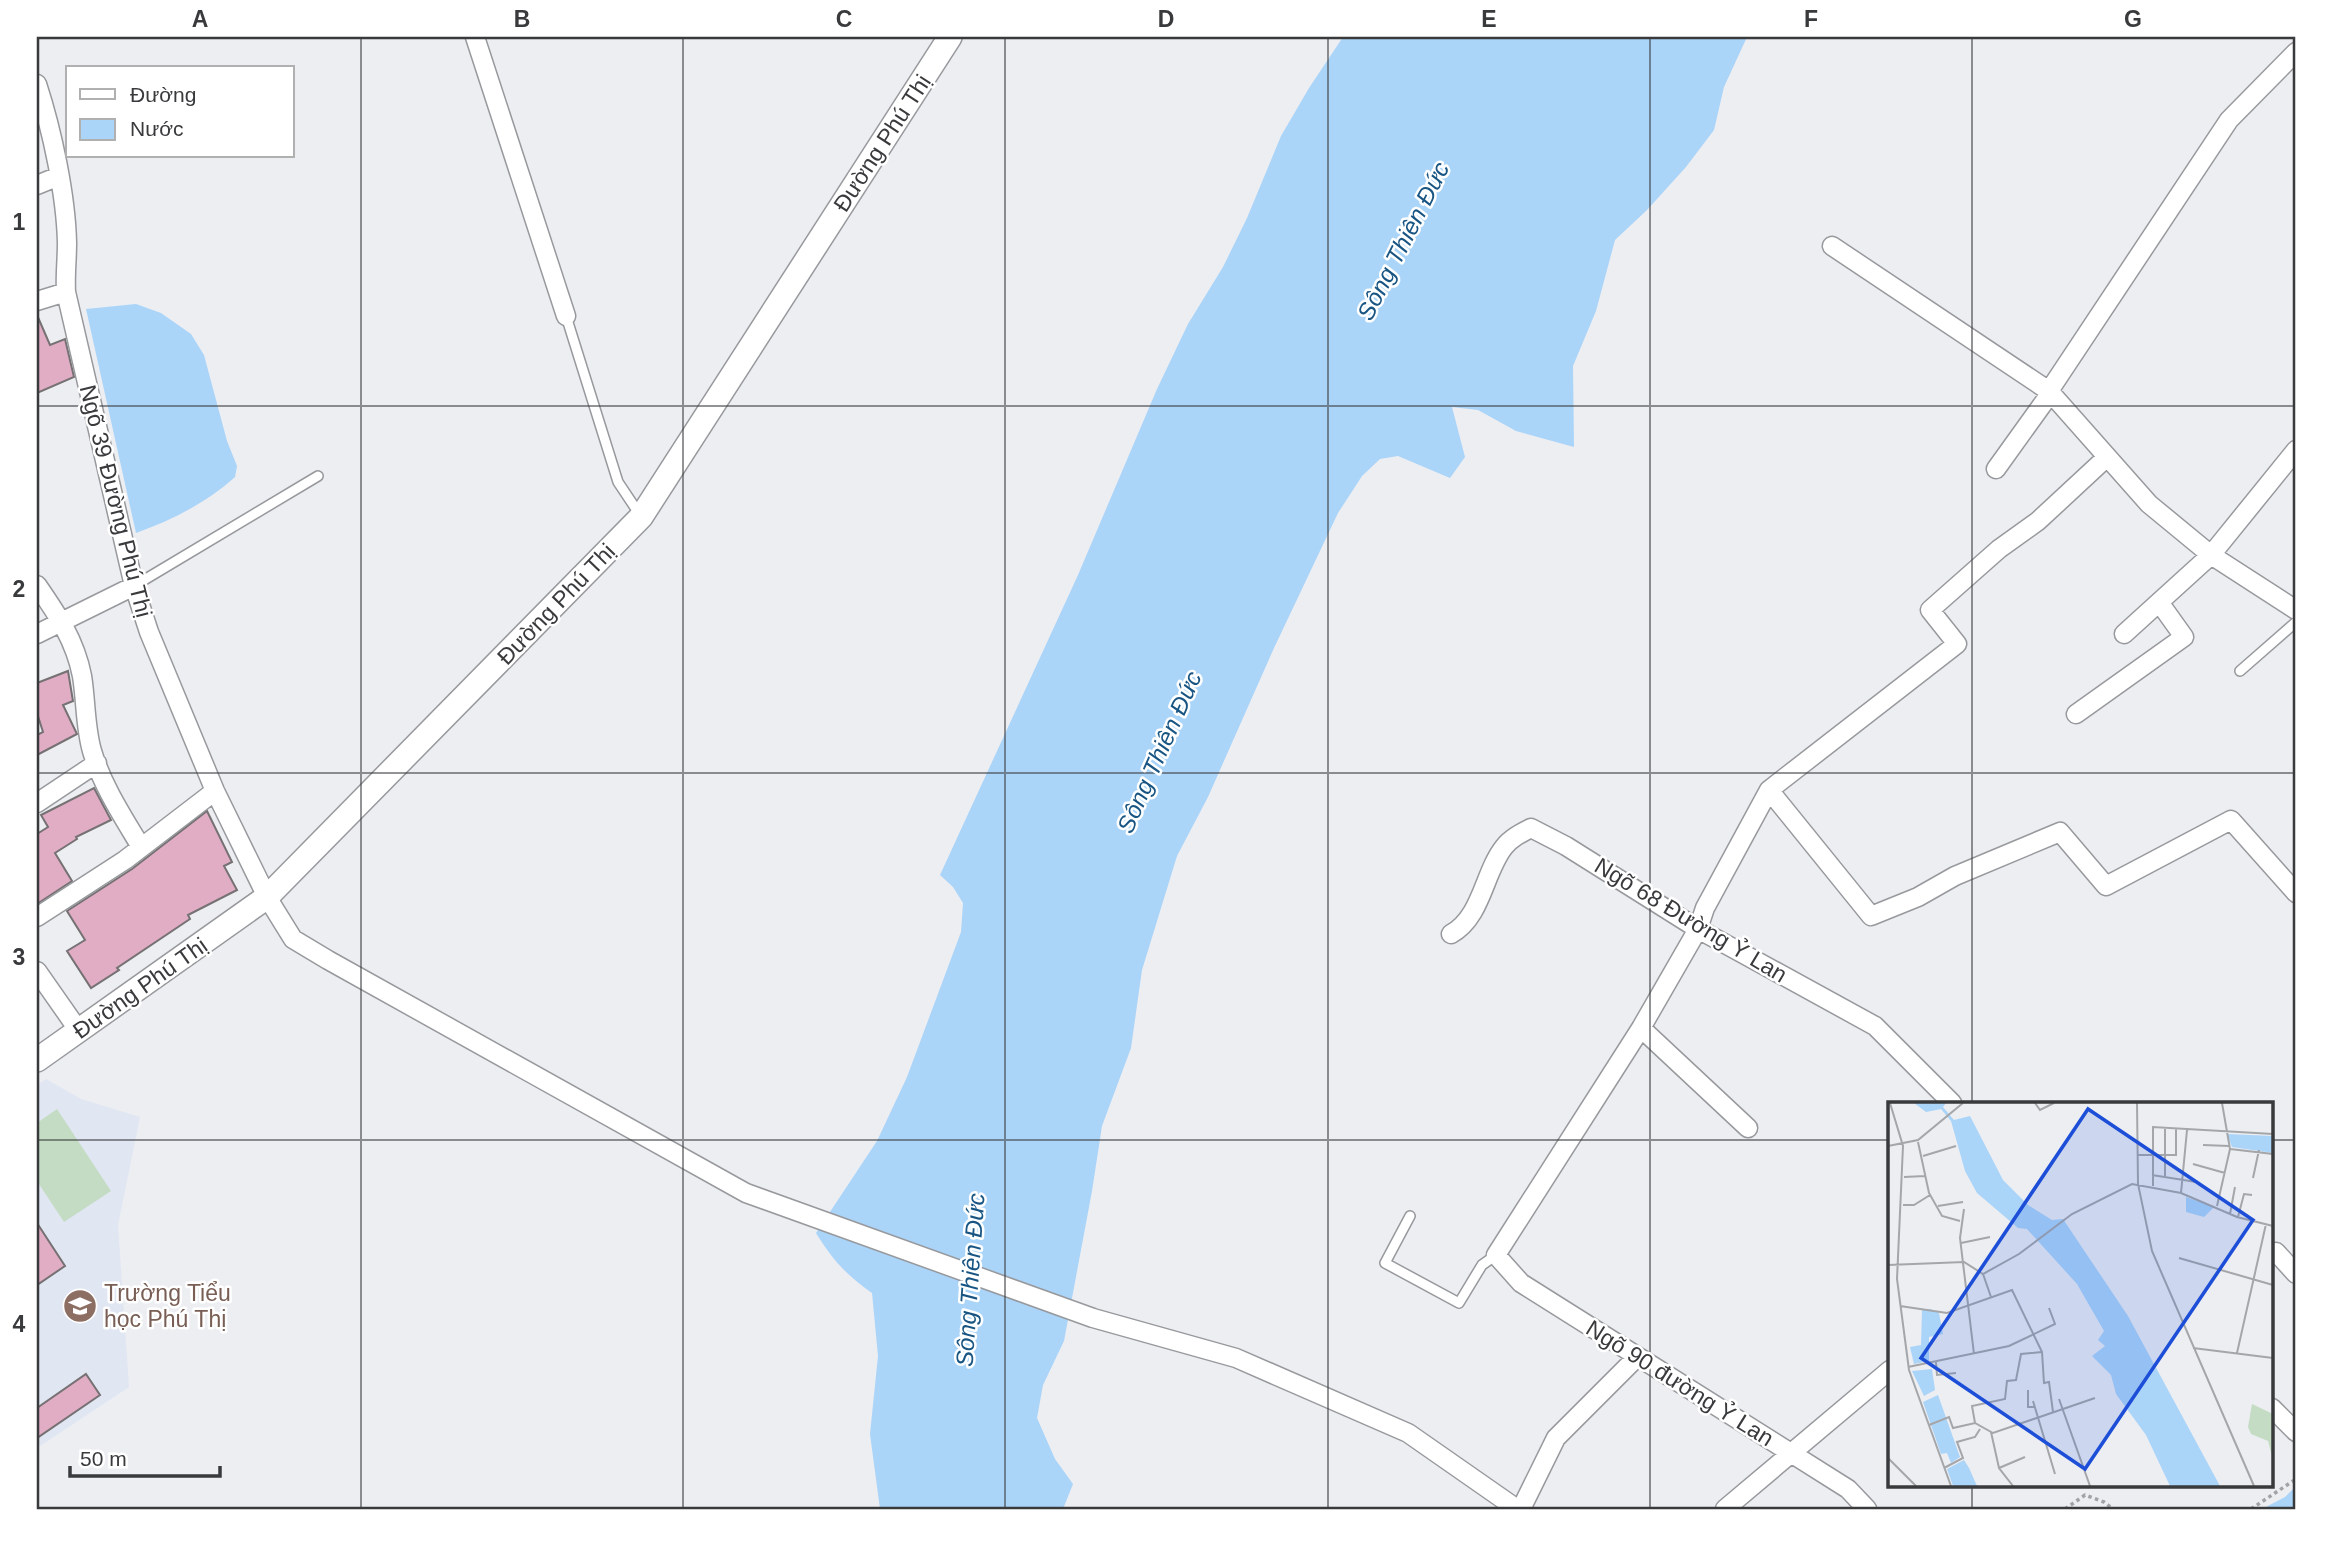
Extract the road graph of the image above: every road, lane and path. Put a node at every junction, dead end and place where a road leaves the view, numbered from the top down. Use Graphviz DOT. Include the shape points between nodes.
graph roads {
  1 [pos="475,37"];
  2 [pos="950,37"];
  3 [pos="2296,52"];
  4 [pos="37,84"];
  5 [pos="41,110"];
  6 [pos="59,176"];
  7 [pos="37,185"];
  8 [pos="1832,246"];
  9 [pos="66,292"];
  10 [pos="37,301"];
  11 [pos="566,316"];
  12 [pos="2049,391"];
  13 [pos="2296,450"];
  14 [pos="2107,457"];
  15 [pos="1996,470"];
  16 [pos="318,476"];
  17 [pos="641,517"];
  18 [pos="2211,555"];
  19 [pos="37,585"];
  20 [pos="134,586"];
  21 [pos="2159,602"];
  22 [pos="2296,610"];
  23 [pos="62,621"];
  24 [pos="2296,622"];
  25 [pos="37,634"];
  26 [pos="2124,634"];
  27 [pos="2240,671"];
  28 [pos="2076,714"];
  29 [pos="97,763"];
  30 [pos="1769,790"];
  31 [pos="215,791"];
  32 [pos="37,803"];
  33 [pos="141,847"];
  34 [pos="2296,893"];
  35 [pos="267,898"];
  36 [pos="37,918"];
  37 [pos="1698,929"];
  38 [pos="1451,934"];
  39 [pos="37,971"];
  40 [pos="1641,1028"];
  41 [pos="79,1031"];
  42 [pos="37,1060"];
  43 [pos="1951,1102"];
  44 [pos="1748,1128"];
  45 [pos="1410,1216"];
  46 [pos="2276,1252"];
  47 [pos="1496,1255"];
  48 [pos="2296,1274"];
  49 [pos="1637,1357"];
  50 [pos="1888,1372"];
  51 [pos="2274,1410"];
  52 [pos="2294,1427"];
  53 [pos="1792,1453"];
  54 [pos="2296,1479"];
  55 [pos="1519,1509"];
  56 [pos="1725,1509"];
  57 [pos="1867,1509"];
  58 [pos="2065,1509"];
  59 [pos="2113,1509"];
  60 [pos="2252,1509"];
  1 -- 11 [label="street"];
  2 -- 17 [label="street, Đường Phú Thị"];
  3 -- 12 [label="street" via="2228,120"];
  4 -- 5 [label="street, Ngõ 39 Đường Phú Thị"];
  5 -- 6 [label="street, Ngõ 39 Đường Phú Thị"];
  6 -- 7 [label="street"];
  6 -- 9 [label="street, Ngõ 39 Đường Phú Thị" via="67,242"];
  8 -- 12 [label="street"];
  9 -- 10 [label="street"];
  9 -- 20 [label="street, Ngõ 39 Đường Phú Thị"];
  11 -- 17 [label="lane" via="618,482"];
  12 -- 14 [label="street"];
  12 -- 15 [label="street"];
  13 -- 18 [label="street"];
  14 -- 18 [label="street" via="2149,504"];
  14 -- 30 [label="street" via="1930,610 1957,644"];
  16 -- 20 [label="lane"];
  17 -- 35 [label="street, Đường Phú Thị"];
  18 -- 21 [label="street"];
  18 -- 22 [label="street"];
  19 -- 23 [label="street"];
  20 -- 23 [label="street"];
  20 -- 31 [label="street, Ngõ 39 Đường Phú Thị"];
  21 -- 26 [label="street"];
  21 -- 28 [label="street" via="2185,637"];
  23 -- 25 [label="street"];
  23 -- 29 [label="street" via="82,676"];
  24 -- 27 [label="lane"];
  29 -- 32 [label="street"];
  29 -- 33 [label="street"];
  30 -- 34 [label="street" via="1871,916 2060,832 2106,886 2231,820"];
  30 -- 37 [label="street"];
  31 -- 33 [label="street"];
  31 -- 35 [label="street, Ngõ 39 Đường Phú Thị"];
  33 -- 36 [label="street"];
  35 -- 41 [label="street, Đường Phú Thị"];
  35 -- 55 [label="street, Ngõ 39 Đường Phú Thị" via="293,939 746,1193 1093,1318 1236,1358 1408,1433"];
  37 -- 38 [label="street, Ngõ 68 Đường Ỷ Lan" via="1531,828 1503,848 1462,928"];
  37 -- 40 [label="street"];
  37 -- 43 [label="street, Ngõ 68 Đường Ỷ Lan" via="1875,1026"];
  39 -- 41 [label="street"];
  40 -- 44 [label="street"];
  40 -- 47 [label="street"];
  41 -- 42 [label="street, Đường Phú Thị"];
  45 -- 47 [label="lane" via="1385,1263 1459,1303 1482,1265"];
  46 -- 48 [label="street"];
  47 -- 49 [label="street, Ngõ 90 đường Ỷ Lan" via="1521,1283"];
  49 -- 53 [label="street, Ngõ 90 đường Ỷ Lan"];
  49 -- 55 [label="street" via="1556,1438"];
  50 -- 53 [label="street"];
  51 -- 52 [label="street"];
  53 -- 56 [label="street"];
  53 -- 57 [label="street, Ngõ 90 đường Ỷ Lan" via="1848,1489"];
  54 -- 60 [label="path"];
  58 -- 59 [label="path" via="2085,1495"];
}
